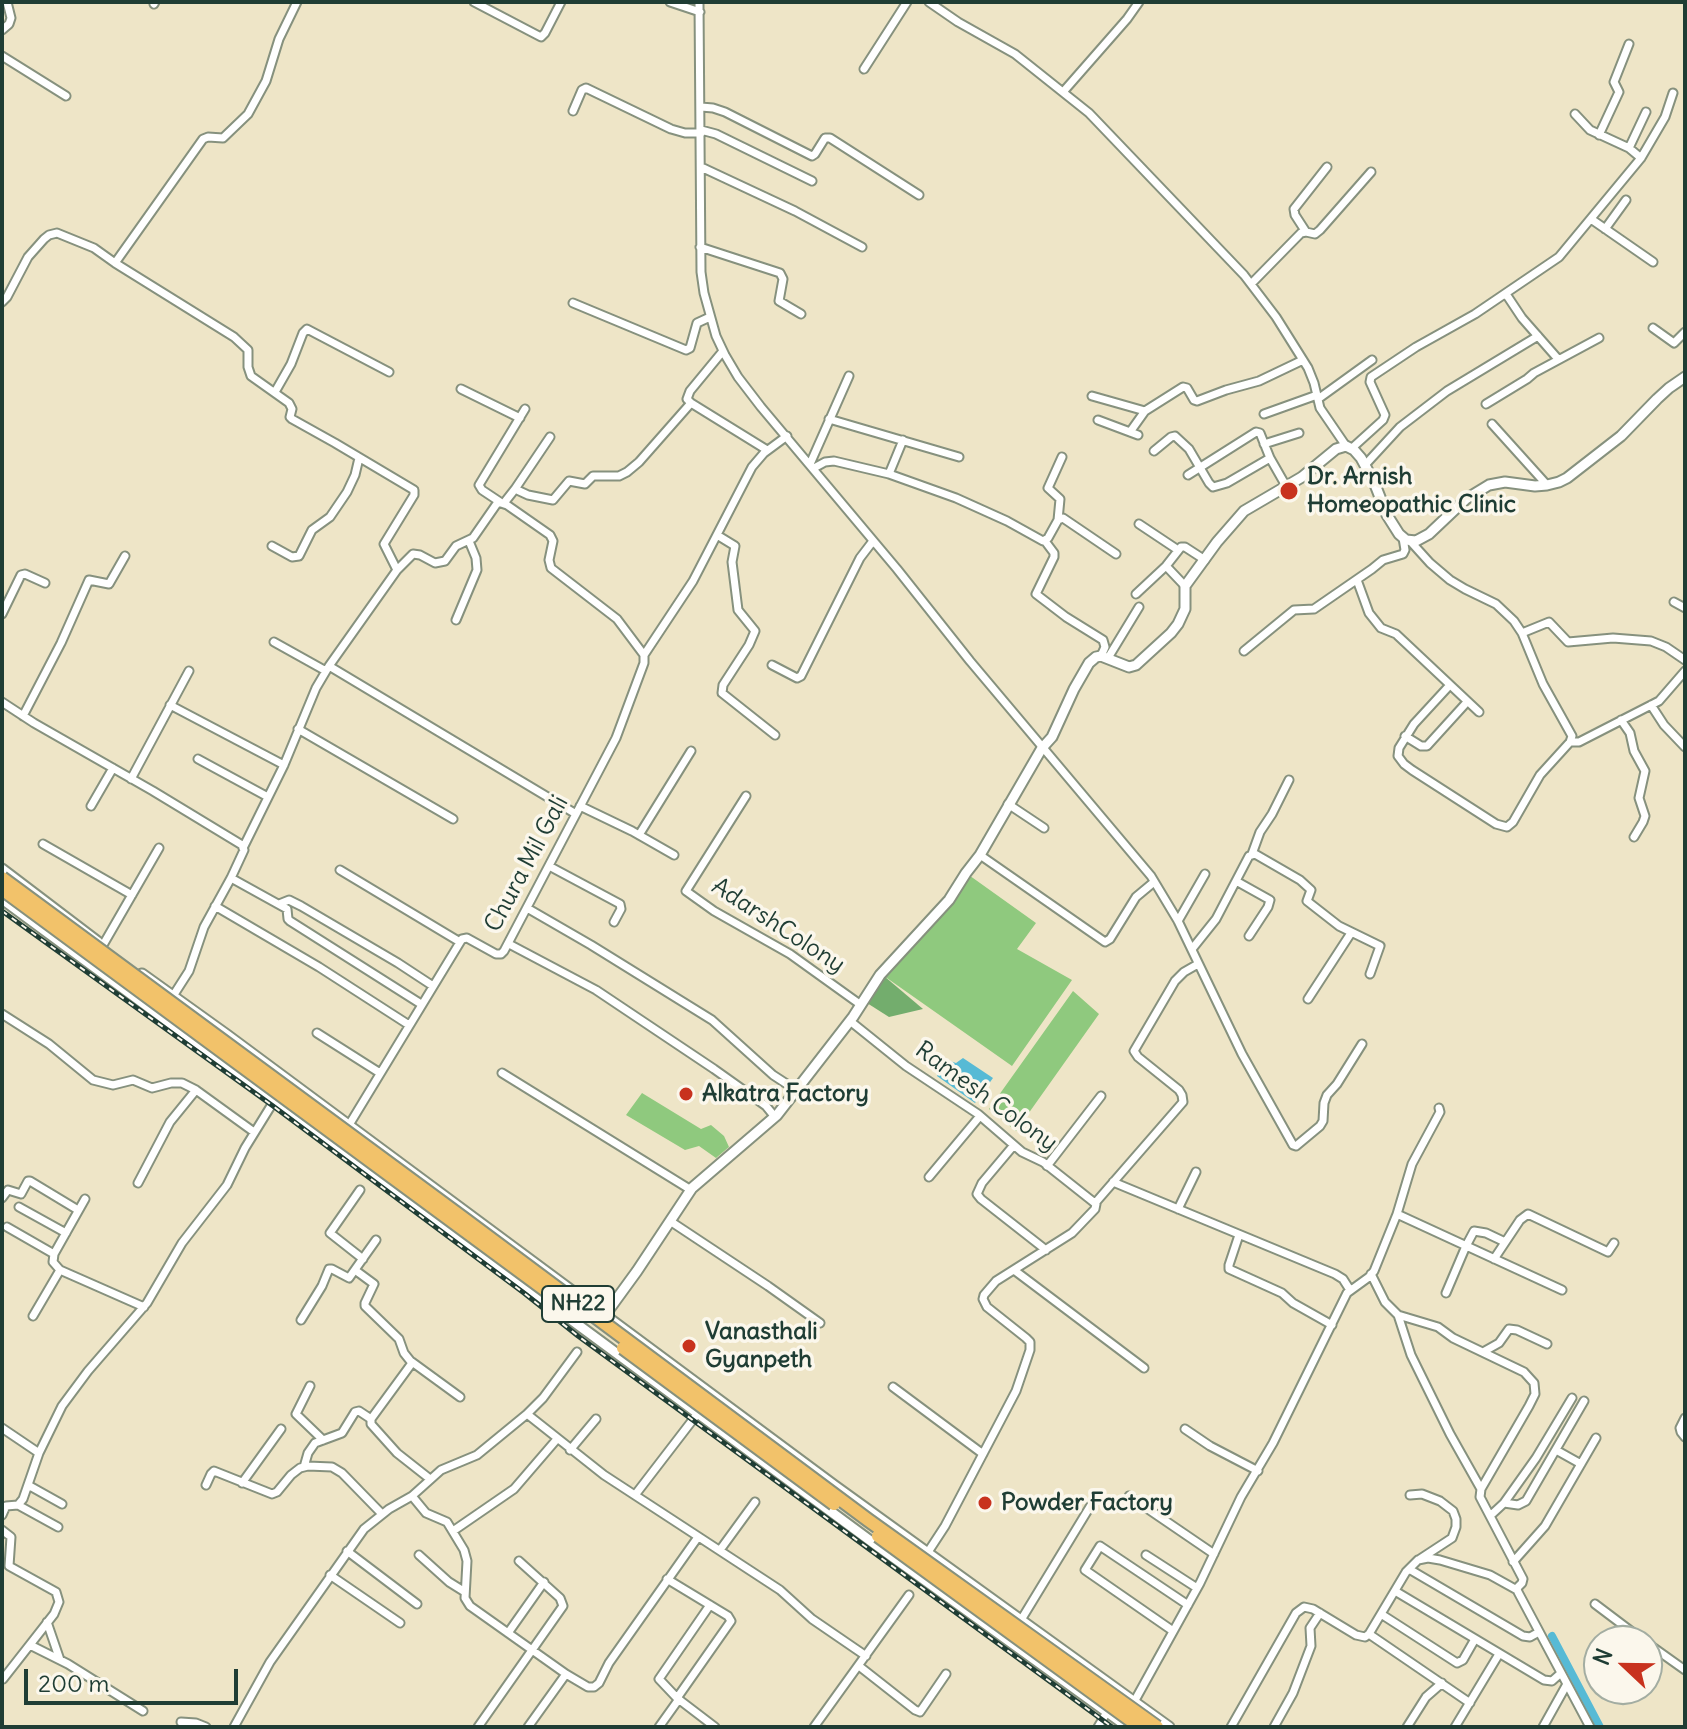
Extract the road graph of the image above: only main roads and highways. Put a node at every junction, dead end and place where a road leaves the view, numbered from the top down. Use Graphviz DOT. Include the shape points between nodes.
graph roads {
  1 [pos="2,878"];
  2 [pos="2,889"];
  3 [pos="1140,1727"];
  4 [pos="1157,1727"];
  1 -- 4 [label="highway, NH22, bridge" via="868,1520"];
  2 -- 3 [label="highway, NH22, bridge"];
}
